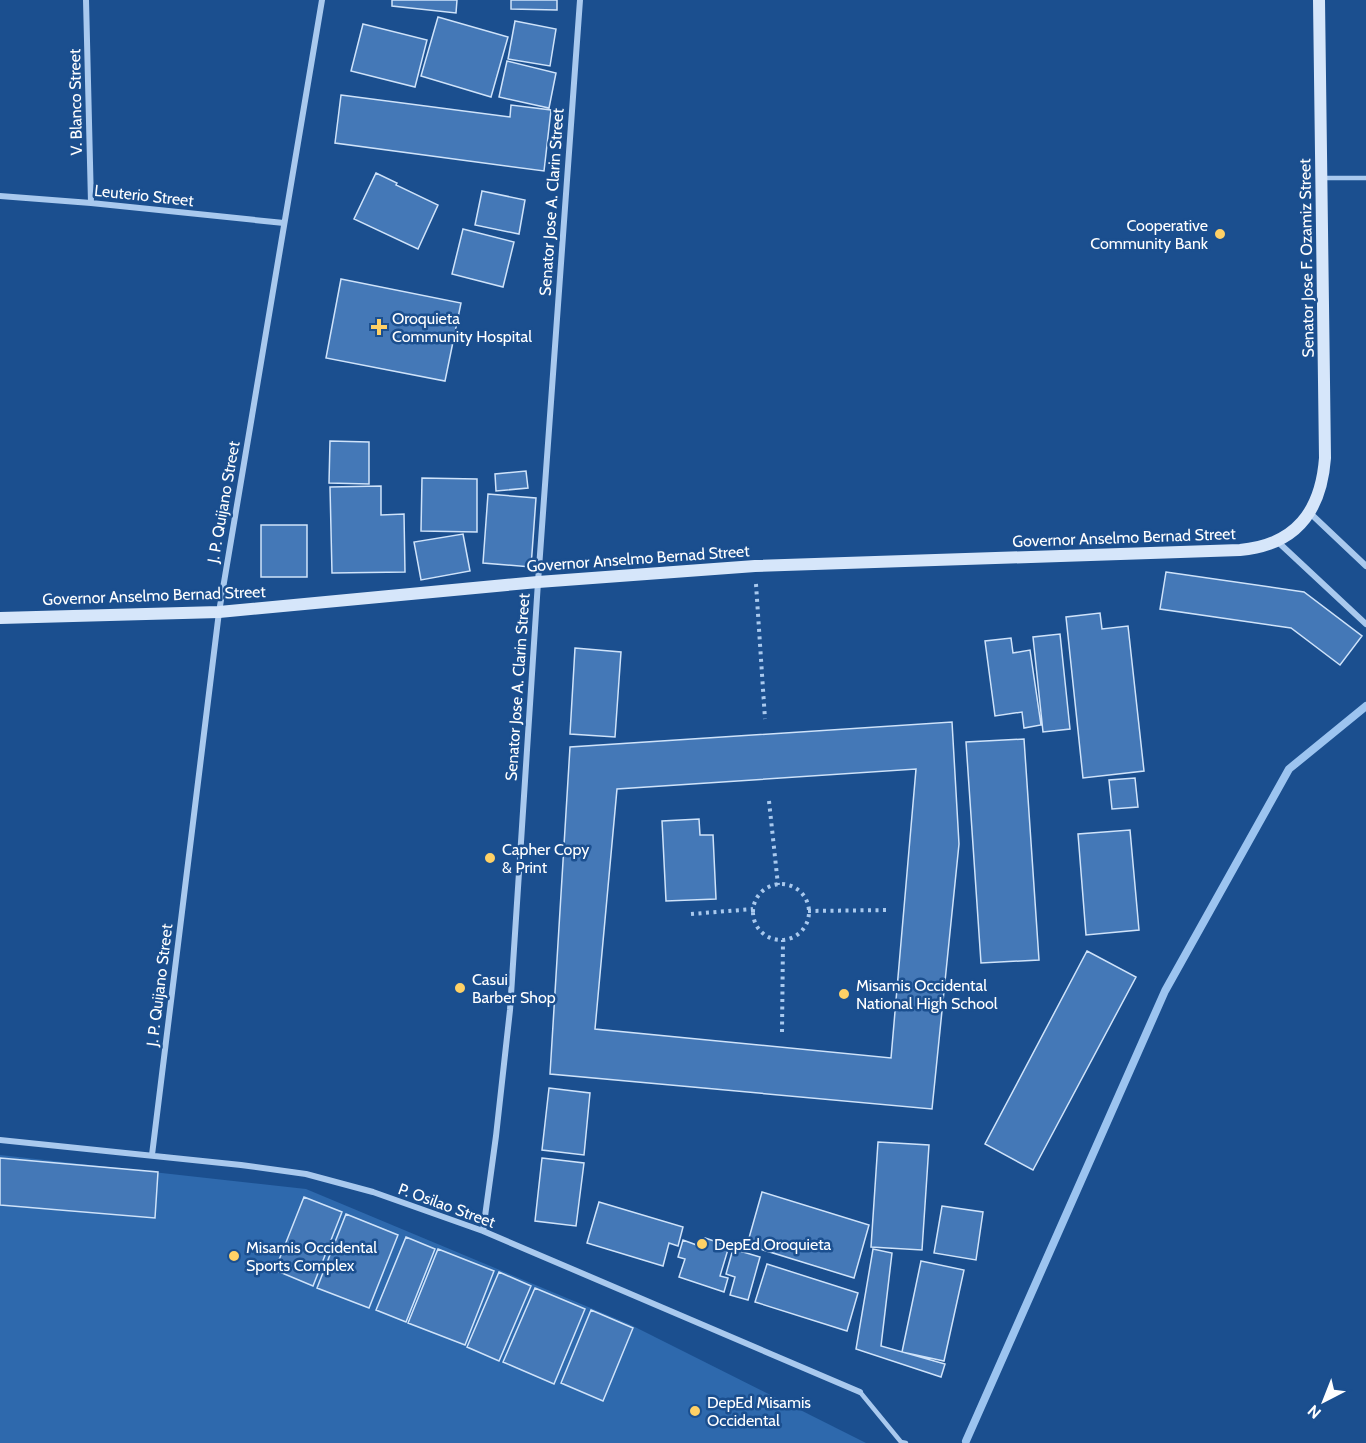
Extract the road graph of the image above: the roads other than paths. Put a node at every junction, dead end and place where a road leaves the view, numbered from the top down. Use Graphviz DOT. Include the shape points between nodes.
graph roads {
  1 [pos="87,0"];
  2 [pos="322,0"];
  3 [pos="579,0"];
  4 [pos="1318,0"];
  5 [pos="1321,178"];
  6 [pos="1366,178"];
  7 [pos="0,196"];
  8 [pos="91,202"];
  9 [pos="284,223"];
  10 [pos="1310,513"];
  11 [pos="1278,542"];
  12 [pos="1366,566"];
  13 [pos="538,582"];
  14 [pos="219,612"];
  15 [pos="0,618"];
  16 [pos="1366,624"];
  17 [pos="0,1140"];
  18 [pos="152,1155"];
  19 [pos="483,1231"];
  20 [pos="860,1392"];
  21 [pos="906,1443"];
  1 -- 8 [label="street, V. Blanco Street"];
  2 -- 9 [label="street, J. P. Quijano Street"];
  3 -- 13 [label="street, Senator Jose A. Clarin Street"];
  4 -- 5 [label="main road, Senator Jose F. Ozamiz Street"];
  5 -- 6 [label="lane"];
  5 -- 10 [label="main road, Senator Jose F. Ozamiz Street" via="1325,458 1319,497"];
  7 -- 8 [label="street, Leuterio Street"];
  8 -- 9 [label="street, Leuterio Street"];
  9 -- 14 [label="street, J. P. Quijano Street"];
  10 -- 11 [label="main road"];
  10 -- 12 [label="street"];
  11 -- 13 [label="main road, Governor Anselmo Bernad Street" via="1260,549 755,566"];
  11 -- 16 [label="street"];
  13 -- 14 [label="main road, Governor Anselmo Bernad Street"];
  13 -- 19 [label="street, Senator Jose A. Clarin Street" via="510,1010"];
  14 -- 15 [label="main road, Governor Anselmo Bernad Street"];
  14 -- 18 [label="street, J. P. Quijano Street"];
  17 -- 18 [label="street, P. Osilao Street"];
  18 -- 19 [label="street, P. Osilao Street" via="306,1174 373,1192"];
  19 -- 20 [label="street, P. Osilao Street"];
  20 -- 21 [label="lane" via="901,1442"];
}
